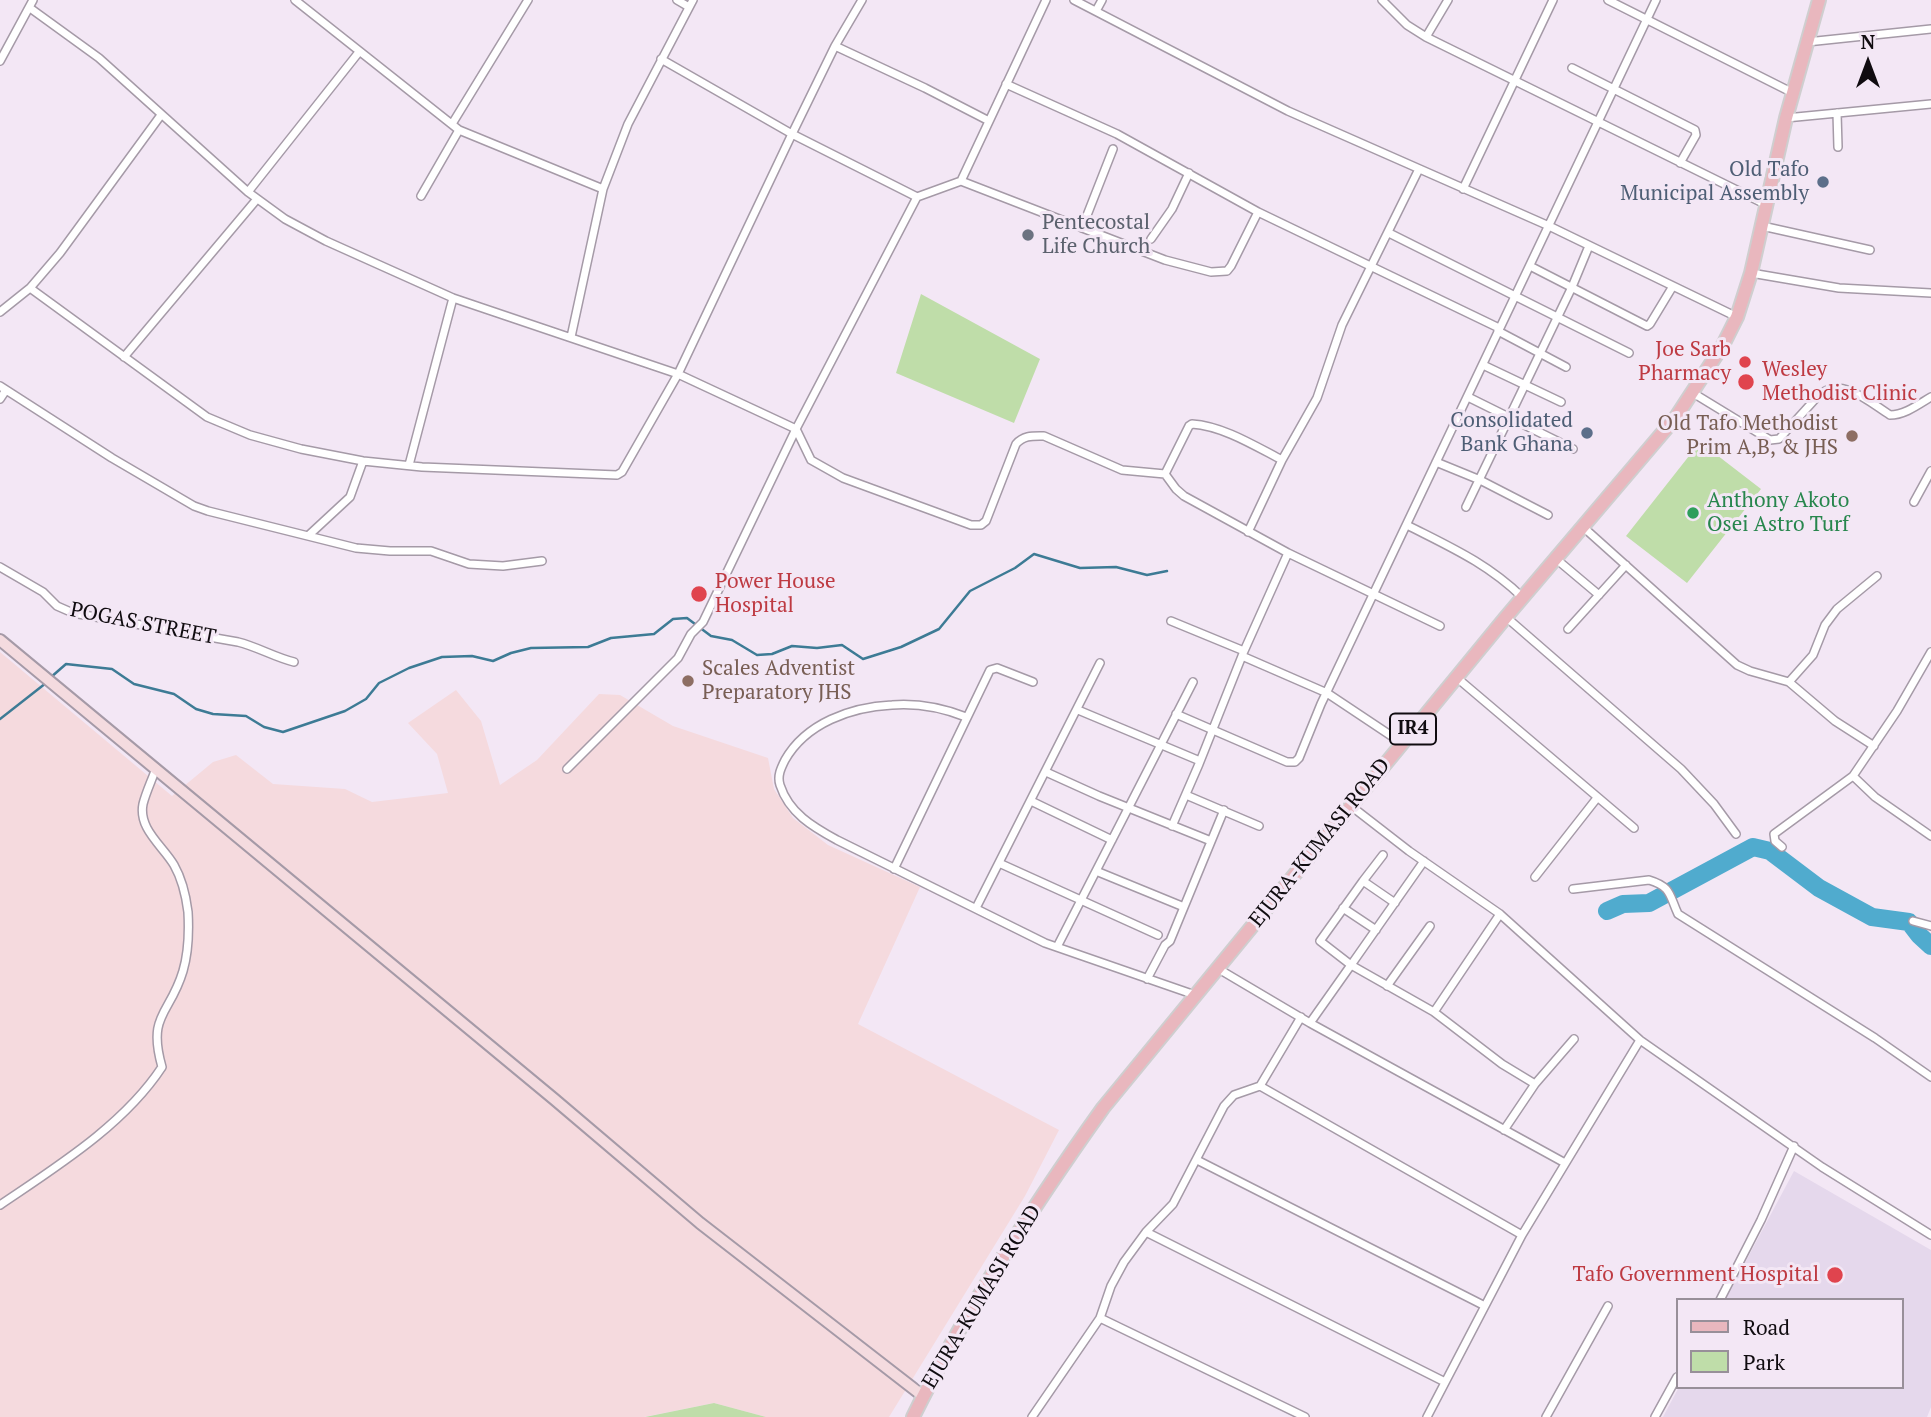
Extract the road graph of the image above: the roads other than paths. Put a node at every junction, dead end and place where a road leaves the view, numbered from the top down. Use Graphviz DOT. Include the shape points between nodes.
graph roads {
  1 [pos="295,0"];
  2 [pos="528,0"];
  3 [pos="677,0"];
  4 [pos="862,0"];
  5 [pos="1046,0"];
  6 [pos="1074,0"];
  7 [pos="1102,0"];
  8 [pos="1382,0"];
  9 [pos="1448,0"];
  10 [pos="1553,0"];
  11 [pos="1608,0"];
  12 [pos="1656,0"];
  13 [pos="1819,0"];
  14 [pos="691,3"];
  15 [pos="32,4"];
  16 [pos="1096,11"];
  17 [pos="1646,20"];
  18 [pos="1931,29"];
  19 [pos="1426,37"];
  20 [pos="1807,42"];
  21 [pos="835,46"];
  22 [pos="359,52"];
  23 [pos="661,59"];
  24 [pos="0,61"];
  25 [pos="1572,68"];
  26 [pos="1513,81"];
  27 [pos="1006,84"];
  28 [pos="1614,88"];
  29 [pos="1794,94"];
  30 [pos="1931,104"];
  31 [pos="1837,113"];
  32 [pos="161,115"];
  33 [pos="1786,118"];
  34 [pos="989,121"];
  35 [pos="1598,122"];
  36 [pos="452,124"];
  37 [pos="459,130"];
  38 [pos="792,134"];
  39 [pos="1838,147"];
  40 [pos="1113,149"];
  41 [pos="1681,163"];
  42 [pos="1419,169"];
  43 [pos="1189,173"];
  44 [pos="961,181"];
  45 [pos="603,189"];
  46 [pos="1463,189"];
  47 [pos="248,192"];
  48 [pos="421,196"];
  49 [pos="917,197"];
  50 [pos="257,199"];
  51 [pos="1766,205"];
  52 [pos="1258,212"];
  53 [pos="1549,226"];
  54 [pos="1762,226"];
  55 [pos="1082,228"];
  56 [pos="1389,233"];
  57 [pos="1151,239"];
  58 [pos="1589,246"];
  59 [pos="1870,250"];
  60 [pos="1530,266"];
  61 [pos="1371,267"];
  62 [pos="1751,273"];
  63 [pos="1673,286"];
  64 [pos="1572,287"];
  65 [pos="30,288"];
  66 [pos="1931,293"];
  67 [pos="1515,296"];
  68 [pos="453,298"];
  69 [pos="0,312"];
  70 [pos="1558,317"];
  71 [pos="1737,317"];
  72 [pos="1499,329"];
  73 [pos="571,337"];
  74 [pos="1541,353"];
  75 [pos="1629,353"];
  76 [pos="124,357"];
  77 [pos="1483,365"];
  78 [pos="1566,367"];
  79 [pos="678,374"];
  80 [pos="1525,387"];
  81 [pos="3,388"];
  82 [pos="1693,393"];
  83 [pos="1468,397"];
  84 [pos="1931,397"];
  85 [pos="0,399"];
  86 [pos="1560,402"];
  87 [pos="1509,419"];
  88 [pos="796,429"];
  89 [pos="1573,449"];
  90 [pos="1282,460"];
  91 [pos="363,461"];
  92 [pos="1436,462"];
  93 [pos="409,466"];
  94 [pos="1931,471"];
  95 [pos="1166,474"];
  96 [pos="1480,480"];
  97 [pos="1914,502"];
  98 [pos="1466,507"];
  99 [pos="1548,515"];
  100 [pos="1407,526"];
  101 [pos="1582,526"];
  102 [pos="1248,532"];
  103 [pos="309,536"];
  104 [pos="1288,553"];
  105 [pos="1555,558"];
  106 [pos="542,561"];
  107 [pos="1626,565"];
  108 [pos="0,567"];
  109 [pos="1877,576"];
  110 [pos="1374,594"];
  111 [pos="1599,595"];
  112 [pos="1522,597"];
  113 [pos="1506,617"];
  114 [pos="1171,621"];
  115 [pos="1440,626"];
  116 [pos="1568,629"];
  117 [pos="0,640"];
  118 [pos="1931,652"];
  119 [pos="1243,654"];
  120 [pos="294,662"];
  121 [pos="1100,663"];
  122 [pos="1456,677"];
  123 [pos="1033,682"];
  124 [pos="1193,682"];
  125 [pos="1789,682"];
  126 [pos="1327,693"];
  127 [pos="1078,710"];
  128 [pos="1176,715"];
  129 [pos="966,717"];
  130 [pos="1212,730"];
  131 [pos="1402,743"];
  132 [pos="1161,744"];
  133 [pos="1874,746"];
  134 [pos="1200,761"];
  135 [pos="156,768"];
  136 [pos="567,769"];
  137 [pos="1046,772"];
  138 [pos="1853,776"];
  139 [pos="1186,794"];
  140 [pos="1597,797"];
  141 [pos="1031,801"];
  142 [pos="1350,806"];
  143 [pos="1129,807"];
  144 [pos="1224,810"];
  145 [pos="1172,826"];
  146 [pos="1259,826"];
  147 [pos="1634,828"];
  148 [pos="1736,834"];
  149 [pos="1931,836"];
  150 [pos="1112,840"];
  151 [pos="1211,841"];
  152 [pos="1782,847"];
  153 [pos="1383,855"];
  154 [pos="1424,861"];
  155 [pos="999,863"];
  156 [pos="894,869"];
  157 [pos="1096,871"];
  158 [pos="1535,877"];
  159 [pos="1363,881"];
  160 [pos="1573,889"];
  161 [pos="1082,899"];
  162 [pos="1395,903"];
  163 [pos="1184,907"];
  164 [pos="976,908"];
  165 [pos="1343,908"];
  166 [pos="1500,914"];
  167 [pos="1913,921"];
  168 [pos="1430,926"];
  169 [pos="1931,926"];
  170 [pos="1376,930"];
  171 [pos="1158,934"];
  172 [pos="1057,947"];
  173 [pos="1352,965"];
  174 [pos="1217,968"];
  175 [pos="1147,979"];
  176 [pos="1387,986"];
  177 [pos="1195,995"];
  178 [pos="1434,1012"];
  179 [pos="1301,1017"];
  180 [pos="1310,1023"];
  181 [pos="1574,1039"];
  182 [pos="1640,1040"];
  183 [pos="1931,1077"];
  184 [pos="1535,1084"];
  185 [pos="1260,1086"];
  186 [pos="1504,1130"];
  187 [pos="1794,1146"];
  188 [pos="1197,1160"];
  189 [pos="1565,1163"];
  190 [pos="0,1205"];
  191 [pos="1146,1232"];
  192 [pos="1522,1235"];
  193 [pos="1931,1236"];
  194 [pos="1721,1298"];
  195 [pos="1483,1306"];
  196 [pos="1608,1306"];
  197 [pos="1100,1318"];
  198 [pos="1675,1381"];
  199 [pos="1445,1382"];
  200 [pos="923,1396"];
  201 [pos="1036,1416"];
  202 [pos="912,1417"];
  203 [pos="1305,1417"];
  204 [pos="1426,1417"];
  205 [pos="1546,1417"];
  206 [pos="1655,1417"];
  1 -- 22 [label="street"];
  2 -- 36 [label="street"];
  3 -- 14 [label="street"];
  4 -- 21 [label="street"];
  5 -- 27 [label="street"];
  6 -- 16 [label="street"];
  7 -- 16 [label="street"];
  8 -- 19 [label="street"];
  9 -- 19 [label="street"];
  10 -- 26 [label="street"];
  11 -- 17 [label="street"];
  12 -- 17 [label="street"];
  13 -- 20 [label="main road, EJURA-KUMASI ROAD / IR4"];
  14 -- 23 [label="street"];
  15 -- 24 [label="street"];
  15 -- 32 [label="street"];
  16 -- 42 [label="street" via="1288,111"];
  17 -- 28 [label="street"];
  17 -- 29 [label="street"];
  18 -- 20 [label="street"];
  19 -- 26 [label="street"];
  20 -- 29 [label="main road, EJURA-KUMASI ROAD / IR4"];
  21 -- 34 [label="street"];
  21 -- 38 [label="street"];
  22 -- 36 [label="street"];
  22 -- 47 [label="street"];
  23 -- 38 [label="street"];
  23 -- 45 [label="street" via="628,124"];
  25 -- 28 [label="street"];
  26 -- 35 [label="street"];
  26 -- 46 [label="street"];
  27 -- 34 [label="street"];
  27 -- 43 [label="street" via="1117,134"];
  28 -- 35 [label="street"];
  28 -- 41 [label="street" via="1695,130"];
  29 -- 33 [label="main road, EJURA-KUMASI ROAD / IR4"];
  30 -- 31 [label="street"];
  31 -- 33 [label="street"];
  31 -- 39 [label="street"];
  32 -- 47 [label="street"];
  32 -- 65 [label="street"];
  33 -- 51 [label="main road, EJURA-KUMASI ROAD / IR4"];
  34 -- 44 [label="street"];
  35 -- 41 [label="street"];
  35 -- 53 [label="street"];
  36 -- 37 [label="street"];
  37 -- 45 [label="street"];
  37 -- 48 [label="street"];
  38 -- 49 [label="street"];
  38 -- 79 [label="street"];
  40 -- 55 [label="street"];
  41 -- 51 [label="street"];
  42 -- 46 [label="street"];
  42 -- 56 [label="street"];
  43 -- 52 [label="street"];
  43 -- 57 [label="street"];
  44 -- 49 [label="street"];
  44 -- 55 [label="street"];
  45 -- 73 [label="street"];
  46 -- 53 [label="street"];
  47 -- 50 [label="street"];
  49 -- 88 [label="street"];
  50 -- 68 [label="street" via="326,241"];
  50 -- 76 [label="street"];
  51 -- 54 [label="main road, EJURA-KUMASI ROAD / IR4"];
  52 -- 55 [label="street" via="1231,267 1220,273 1165,260"];
  52 -- 61 [label="street"];
  53 -- 58 [label="street"];
  53 -- 60 [label="street"];
  54 -- 59 [label="street"];
  54 -- 62 [label="main road, EJURA-KUMASI ROAD / IR4"];
  56 -- 61 [label="street"];
  56 -- 67 [label="street"];
  58 -- 63 [label="street"];
  58 -- 64 [label="street"];
  60 -- 64 [label="street"];
  60 -- 67 [label="street"];
  61 -- 72 [label="street"];
  61 -- 90 [label="street" via="1342,326 1317,398"];
  62 -- 66 [label="street" via="1839,288"];
  62 -- 71 [label="main road, EJURA-KUMASI ROAD / IR4"];
  63 -- 64 [label="street" via="1647,326"];
  63 -- 71 [label="street"];
  64 -- 70 [label="street"];
  65 -- 69 [label="street"];
  65 -- 76 [label="street"];
  67 -- 70 [label="street"];
  67 -- 72 [label="street"];
  68 -- 73 [label="street"];
  68 -- 93 [label="street"];
  70 -- 74 [label="street"];
  70 -- 75 [label="street"];
  71 -- 82 [label="main road, EJURA-KUMASI ROAD / IR4"];
  72 -- 74 [label="street"];
  72 -- 77 [label="street"];
  73 -- 79 [label="street"];
  74 -- 78 [label="street"];
  74 -- 80 [label="street"];
  76 -- 91 [label="street" via="207,417 250,435"];
  77 -- 80 [label="street"];
  77 -- 83 [label="street"];
  79 -- 88 [label="street"];
  79 -- 93 [label="street" via="617,475"];
  80 -- 86 [label="street"];
  80 -- 87 [label="street"];
  81 -- 85 [label="street"];
  81 -- 103 [label="street" via="194,506"];
  82 -- 84 [label="street" via="1770,440 1779,439 1824,390 1845,388 1890,415"];
  82 -- 101 [label="main road, EJURA-KUMASI ROAD / IR4"];
  83 -- 87 [label="street"];
  83 -- 92 [label="street"];
  87 -- 89 [label="street"];
  87 -- 96 [label="street"];
  88 -- 95 [label="street" via="816,464 971,525 986,521 1016,444 1032,435 1122,470"];
  88 -- 136 [label="street" via="704,622 691,634 678,658"];
  90 -- 95 [label="street" via="1240,439 1192,424"];
  90 -- 102 [label="street"];
  91 -- 93 [label="street"];
  91 -- 103 [label="street" via="350,497"];
  92 -- 96 [label="street"];
  92 -- 100 [label="street"];
  94 -- 97 [label="street"];
  95 -- 102 [label="street" via="1184,496"];
  96 -- 98 [label="street"];
  96 -- 99 [label="street"];
  100 -- 110 [label="street"];
  100 -- 112 [label="street" via="1484,565"];
  101 -- 105 [label="main road, EJURA-KUMASI ROAD / IR4"];
  101 -- 107 [label="street"];
  102 -- 104 [label="street"];
  103 -- 106 [label="street" via="356,548 431,551 469,564"];
  104 -- 110 [label="street"];
  104 -- 119 [label="street"];
  105 -- 111 [label="street"];
  105 -- 112 [label="main road, EJURA-KUMASI ROAD / IR4"];
  107 -- 111 [label="street"];
  107 -- 125 [label="street" via="1737,665"];
  108 -- 120 [label="street, POGAS STREET" via="73,613 238,642"];
  109 -- 125 [label="street" via="1838,609 1825,625 1813,655"];
  110 -- 115 [label="street"];
  110 -- 126 [label="street"];
  111 -- 116 [label="street"];
  112 -- 113 [label="main road, EJURA-KUMASI ROAD / IR4"];
  113 -- 122 [label="main road, EJURA-KUMASI ROAD / IR4"];
  113 -- 148 [label="street" via="1681,769"];
  114 -- 119 [label="street"];
  117 -- 135 [label="street"];
  118 -- 133 [label="street"];
  119 -- 126 [label="street"];
  119 -- 130 [label="street"];
  121 -- 127 [label="street"];
  122 -- 131 [label="main road, EJURA-KUMASI ROAD / IR4"];
  122 -- 140 [label="street"];
  123 -- 129 [label="street" via="997,668 990,670"];
  124 -- 128 [label="street"];
  125 -- 133 [label="street"];
  126 -- 130 [label="street" via="1295,762"];
  126 -- 131 [label="street"];
  127 -- 132 [label="street"];
  127 -- 137 [label="street"];
  128 -- 130 [label="street"];
  128 -- 132 [label="street"];
  129 -- 156 [label="street"];
  129 -- 156 [label="street" via="940,709 892,705 854,712 811,729 779,771 779,784 806,822"];
  130 -- 134 [label="street"];
  131 -- 142 [label="main road, EJURA-KUMASI ROAD / IR4"];
  132 -- 134 [label="street"];
  132 -- 143 [label="street"];
  133 -- 138 [label="street"];
  134 -- 139 [label="street"];
  135 -- 190 [label="street" via="143,814 183,886 188,911 183,971 157,1025 162,1068 127,1108 74,1155"];
  135 -- 200 [label="street" via="700,1223"];
  137 -- 141 [label="street"];
  137 -- 143 [label="street"];
  138 -- 149 [label="street"];
  138 -- 152 [label="street" via="1774,834"];
  139 -- 144 [label="street"];
  139 -- 145 [label="street"];
  140 -- 147 [label="street"];
  140 -- 158 [label="street"];
  141 -- 150 [label="street"];
  141 -- 155 [label="street"];
  142 -- 154 [label="street"];
  142 -- 174 [label="main road, EJURA-KUMASI ROAD / IR4"];
  143 -- 145 [label="street"];
  143 -- 150 [label="street"];
  144 -- 146 [label="street"];
  144 -- 151 [label="street"];
  145 -- 151 [label="street"];
  150 -- 157 [label="street"];
  151 -- 163 [label="street"];
  153 -- 159 [label="street"];
  154 -- 162 [label="street"];
  154 -- 166 [label="street"];
  155 -- 161 [label="street"];
  155 -- 164 [label="street"];
  156 -- 164 [label="street"];
  157 -- 161 [label="street"];
  157 -- 163 [label="street"];
  159 -- 162 [label="street"];
  159 -- 165 [label="street"];
  160 -- 183 [label="street" via="1649,880 1669,889 1678,914"];
  161 -- 171 [label="street"];
  161 -- 172 [label="street"];
  162 -- 170 [label="street"];
  163 -- 175 [label="street"];
  164 -- 172 [label="street"];
  165 -- 170 [label="street"];
  165 -- 173 [label="street" via="1320,941"];
  166 -- 178 [label="street"];
  166 -- 182 [label="street"];
  167 -- 169 [label="street"];
  168 -- 176 [label="street"];
  170 -- 173 [label="street"];
  172 -- 175 [label="street"];
  173 -- 176 [label="street"];
  173 -- 180 [label="street"];
  174 -- 177 [label="main road, EJURA-KUMASI ROAD / IR4"];
  174 -- 179 [label="street"];
  175 -- 177 [label="street"];
  176 -- 178 [label="street"];
  177 -- 200 [label="main road, EJURA-KUMASI ROAD / IR4" via="1069,1156"];
  178 -- 184 [label="street"];
  179 -- 180 [label="street"];
  179 -- 185 [label="street"];
  180 -- 186 [label="street"];
  181 -- 184 [label="street"];
  182 -- 187 [label="street"];
  182 -- 189 [label="street"];
  184 -- 186 [label="street"];
  185 -- 188 [label="street" via="1234,1095 1224,1106"];
  185 -- 192 [label="street"];
  186 -- 189 [label="street"];
  187 -- 193 [label="street"];
  187 -- 194 [label="street"];
  188 -- 191 [label="street" via="1172,1204"];
  188 -- 195 [label="street"];
  189 -- 192 [label="street"];
  191 -- 197 [label="street" via="1111,1286"];
  191 -- 199 [label="street"];
  192 -- 195 [label="street"];
  195 -- 199 [label="street"];
  196 -- 205 [label="street"];
  197 -- 201 [label="street"];
  197 -- 203 [label="street"];
  198 -- 206 [label="street"];
  199 -- 204 [label="street"];
  200 -- 202 [label="main road, EJURA-KUMASI ROAD / IR4"];
}
